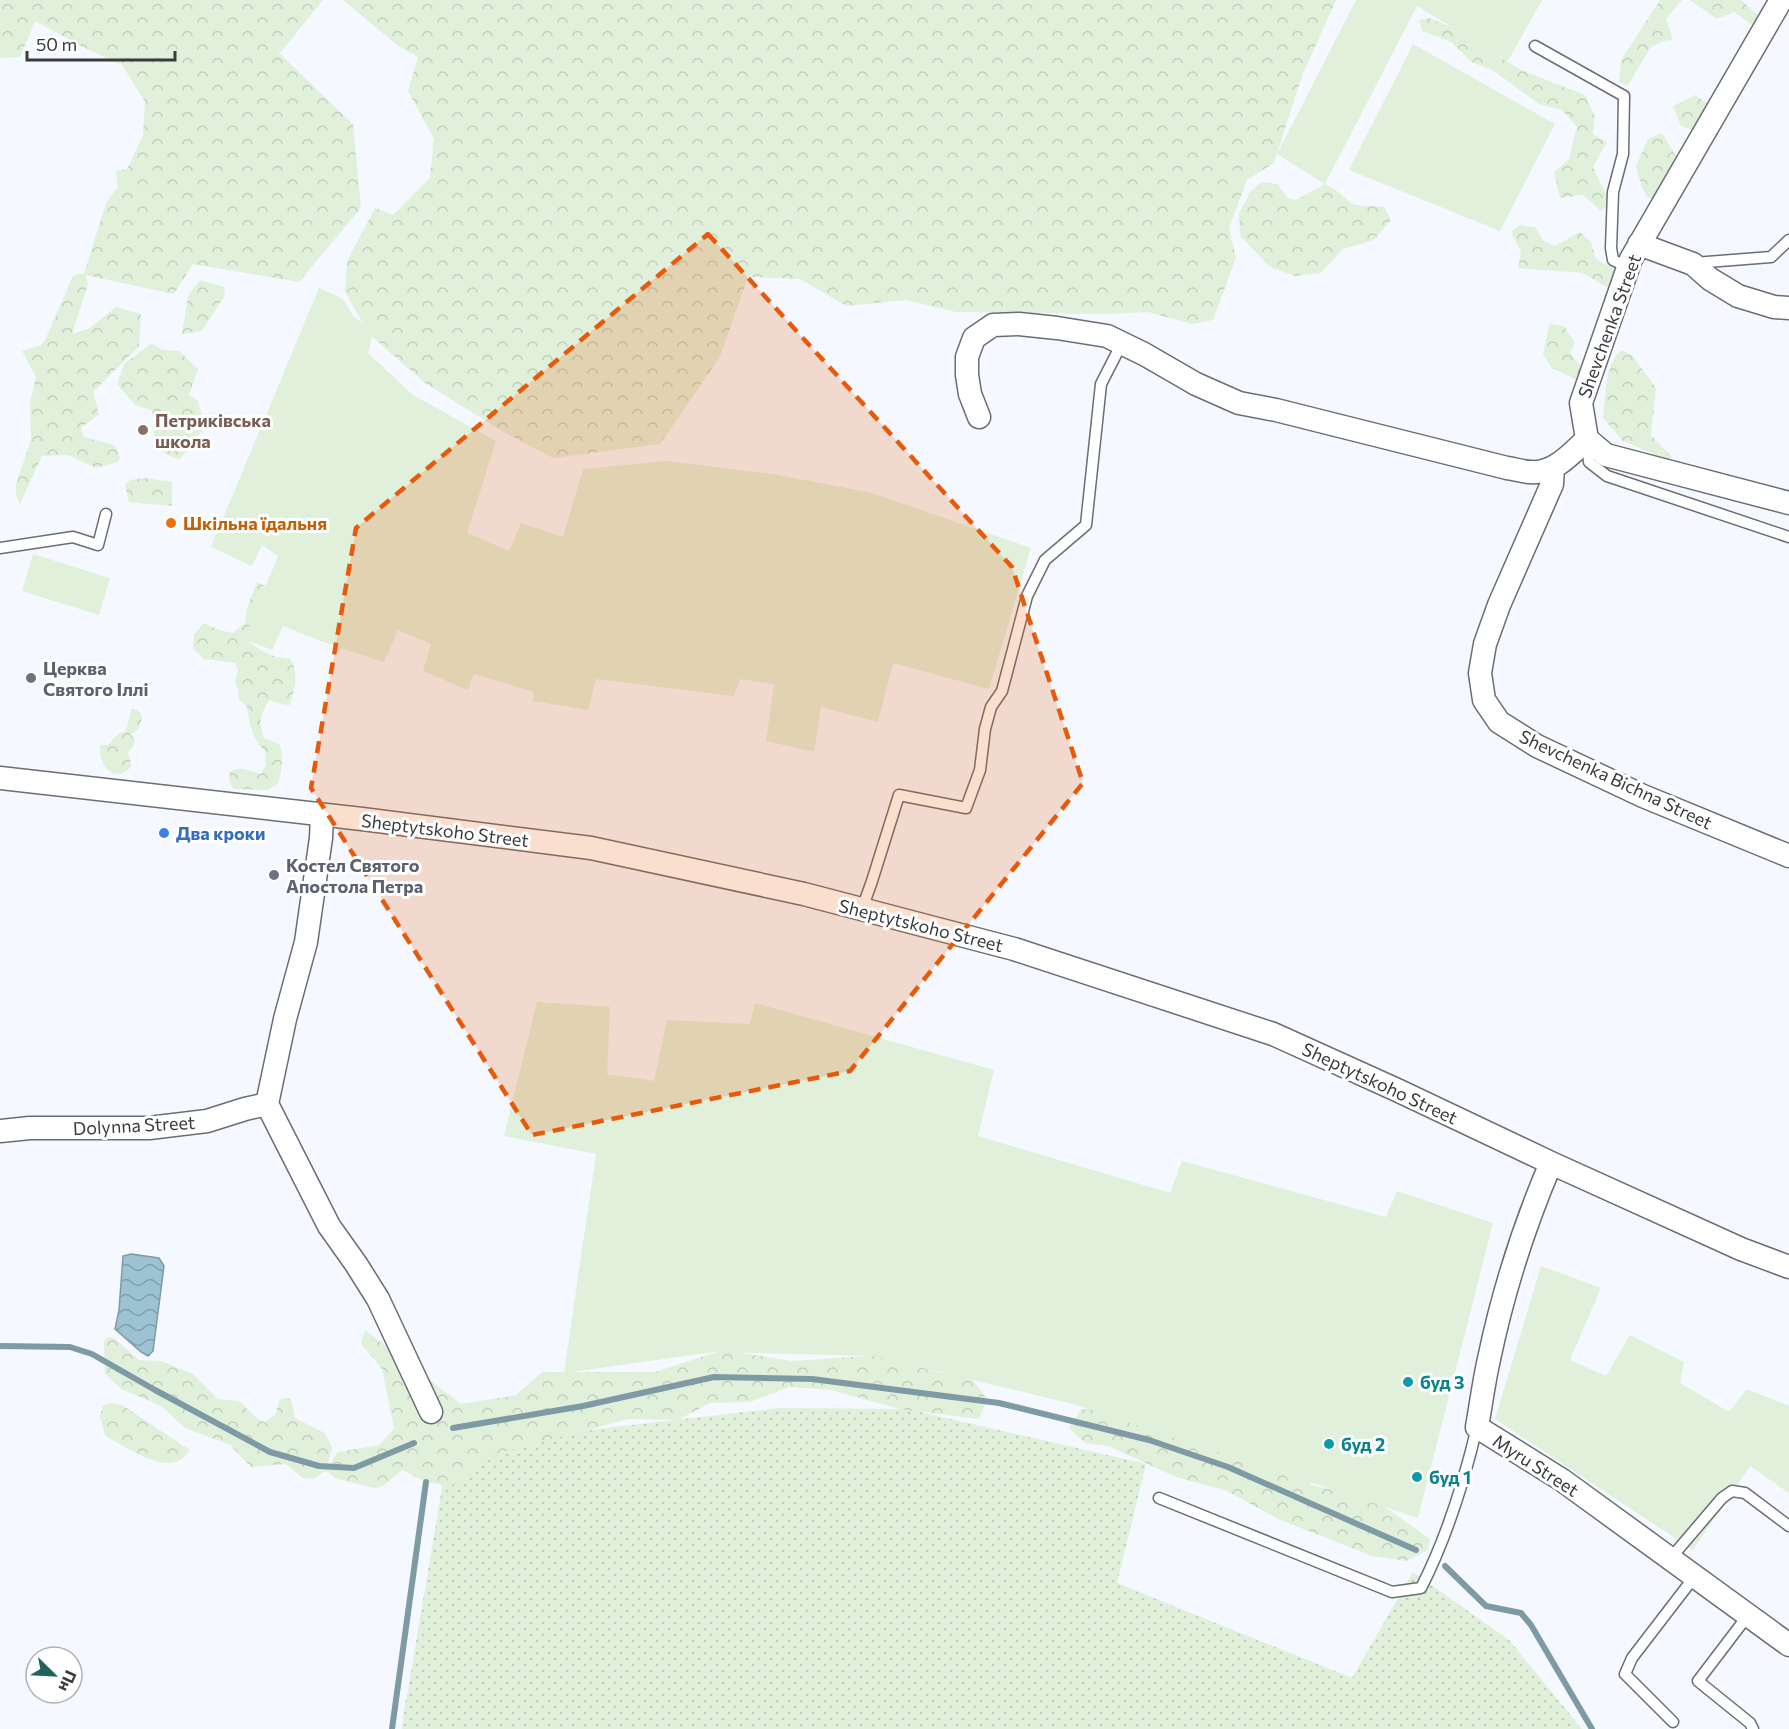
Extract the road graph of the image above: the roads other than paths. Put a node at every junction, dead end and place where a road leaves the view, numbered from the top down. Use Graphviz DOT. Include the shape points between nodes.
graph roads {
  1 [pos="1781,0"];
  2 [pos="1535,46"];
  3 [pos="1789,240"];
  4 [pos="1639,244"];
  5 [pos="1693,264"];
  6 [pos="1628,267"];
  7 [pos="1789,308"];
  8 [pos="1122,343"];
  9 [pos="979,417"];
  10 [pos="1587,439"];
  11 [pos="1553,467"];
  12 [pos="1789,503"];
  13 [pos="106,514"];
  14 [pos="1789,537"];
  15 [pos="0,548"];
  16 [pos="0,778"];
  17 [pos="322,815"];
  18 [pos="1789,856"];
  19 [pos="862,909"];
  20 [pos="267,1104"];
  21 [pos="0,1131"];
  22 [pos="1551,1163"];
  23 [pos="1789,1267"];
  24 [pos="431,1412"];
  25 [pos="1477,1427"];
  26 [pos="1159,1498"];
  27 [pos="1789,1526"];
  28 [pos="1670,1559"];
  29 [pos="1695,1576"];
  30 [pos="1749,1614"];
  31 [pos="1789,1645"];
  32 [pos="1673,1722"];
  33 [pos="1753,1729"];
  1 -- 4 [label="street, Shevchenka Street"];
  2 -- 6 [label="lane" via="1624,96 1623,154 1613,192 1611,248 1613,260"];
  3 -- 5 [label="lane" via="1771,257"];
  4 -- 5 [label="street"];
  4 -- 6 [label="street, Shevchenka Street"];
  5 -- 7 [label="street" via="1738,296"];
  6 -- 10 [label="street, Shevchenka Street" via="1581,403"];
  8 -- 9 [label="street" via="1107,336 1057,327 993,326 974,338 967,357 970,394"];
  8 -- 11 [label="street" via="1239,404 1533,473"];
  8 -- 19 [label="lane" via="1101,384 1086,525 1045,560 1027,596 1002,691 991,707 980,770 966,808 899,795"];
  10 -- 11 [label="street"];
  10 -- 12 [label="street" via="1606,455"];
  10 -- 14 [label="lane" via="1589,462 1607,476"];
  11 -- 18 [label="street, Shevchenka Bichna Street" via="1552,484 1485,644 1480,673 1484,700 1499,722 1537,746 1643,796"];
  13 -- 15 [label="lane" via="98,545 73,537"];
  16 -- 17 [label="street, Sheptytskoho Street"];
  17 -- 19 [label="street, Sheptytskoho Street" via="591,848"];
  17 -- 20 [label="street" via="306,942"];
  19 -- 22 [label="street, Sheptytskoho Street" via="1014,949 1273,1034"];
  20 -- 21 [label="street, Dolynna Street" via="207,1121 149,1128"];
  20 -- 24 [label="street" via="328,1226 378,1299"];
  22 -- 23 [label="street, Sheptytskoho Street" via="1742,1250"];
  22 -- 25 [label="street, Myru Street" via="1510,1274"];
  25 -- 26 [label="lane" via="1437,1557 1421,1588 1392,1592"];
  25 -- 28 [label="street, Myru Street" via="1562,1480"];
  27 -- 28 [label="lane" via="1745,1493 1732,1491"];
  28 -- 29 [label="street, Myru Street"];
  29 -- 30 [label="street, Myru Street"];
  29 -- 32 [label="lane" via="1632,1658 1625,1674"];
  30 -- 31 [label="street, Myru Street"];
  30 -- 33 [label="lane" via="1698,1681"];
}
